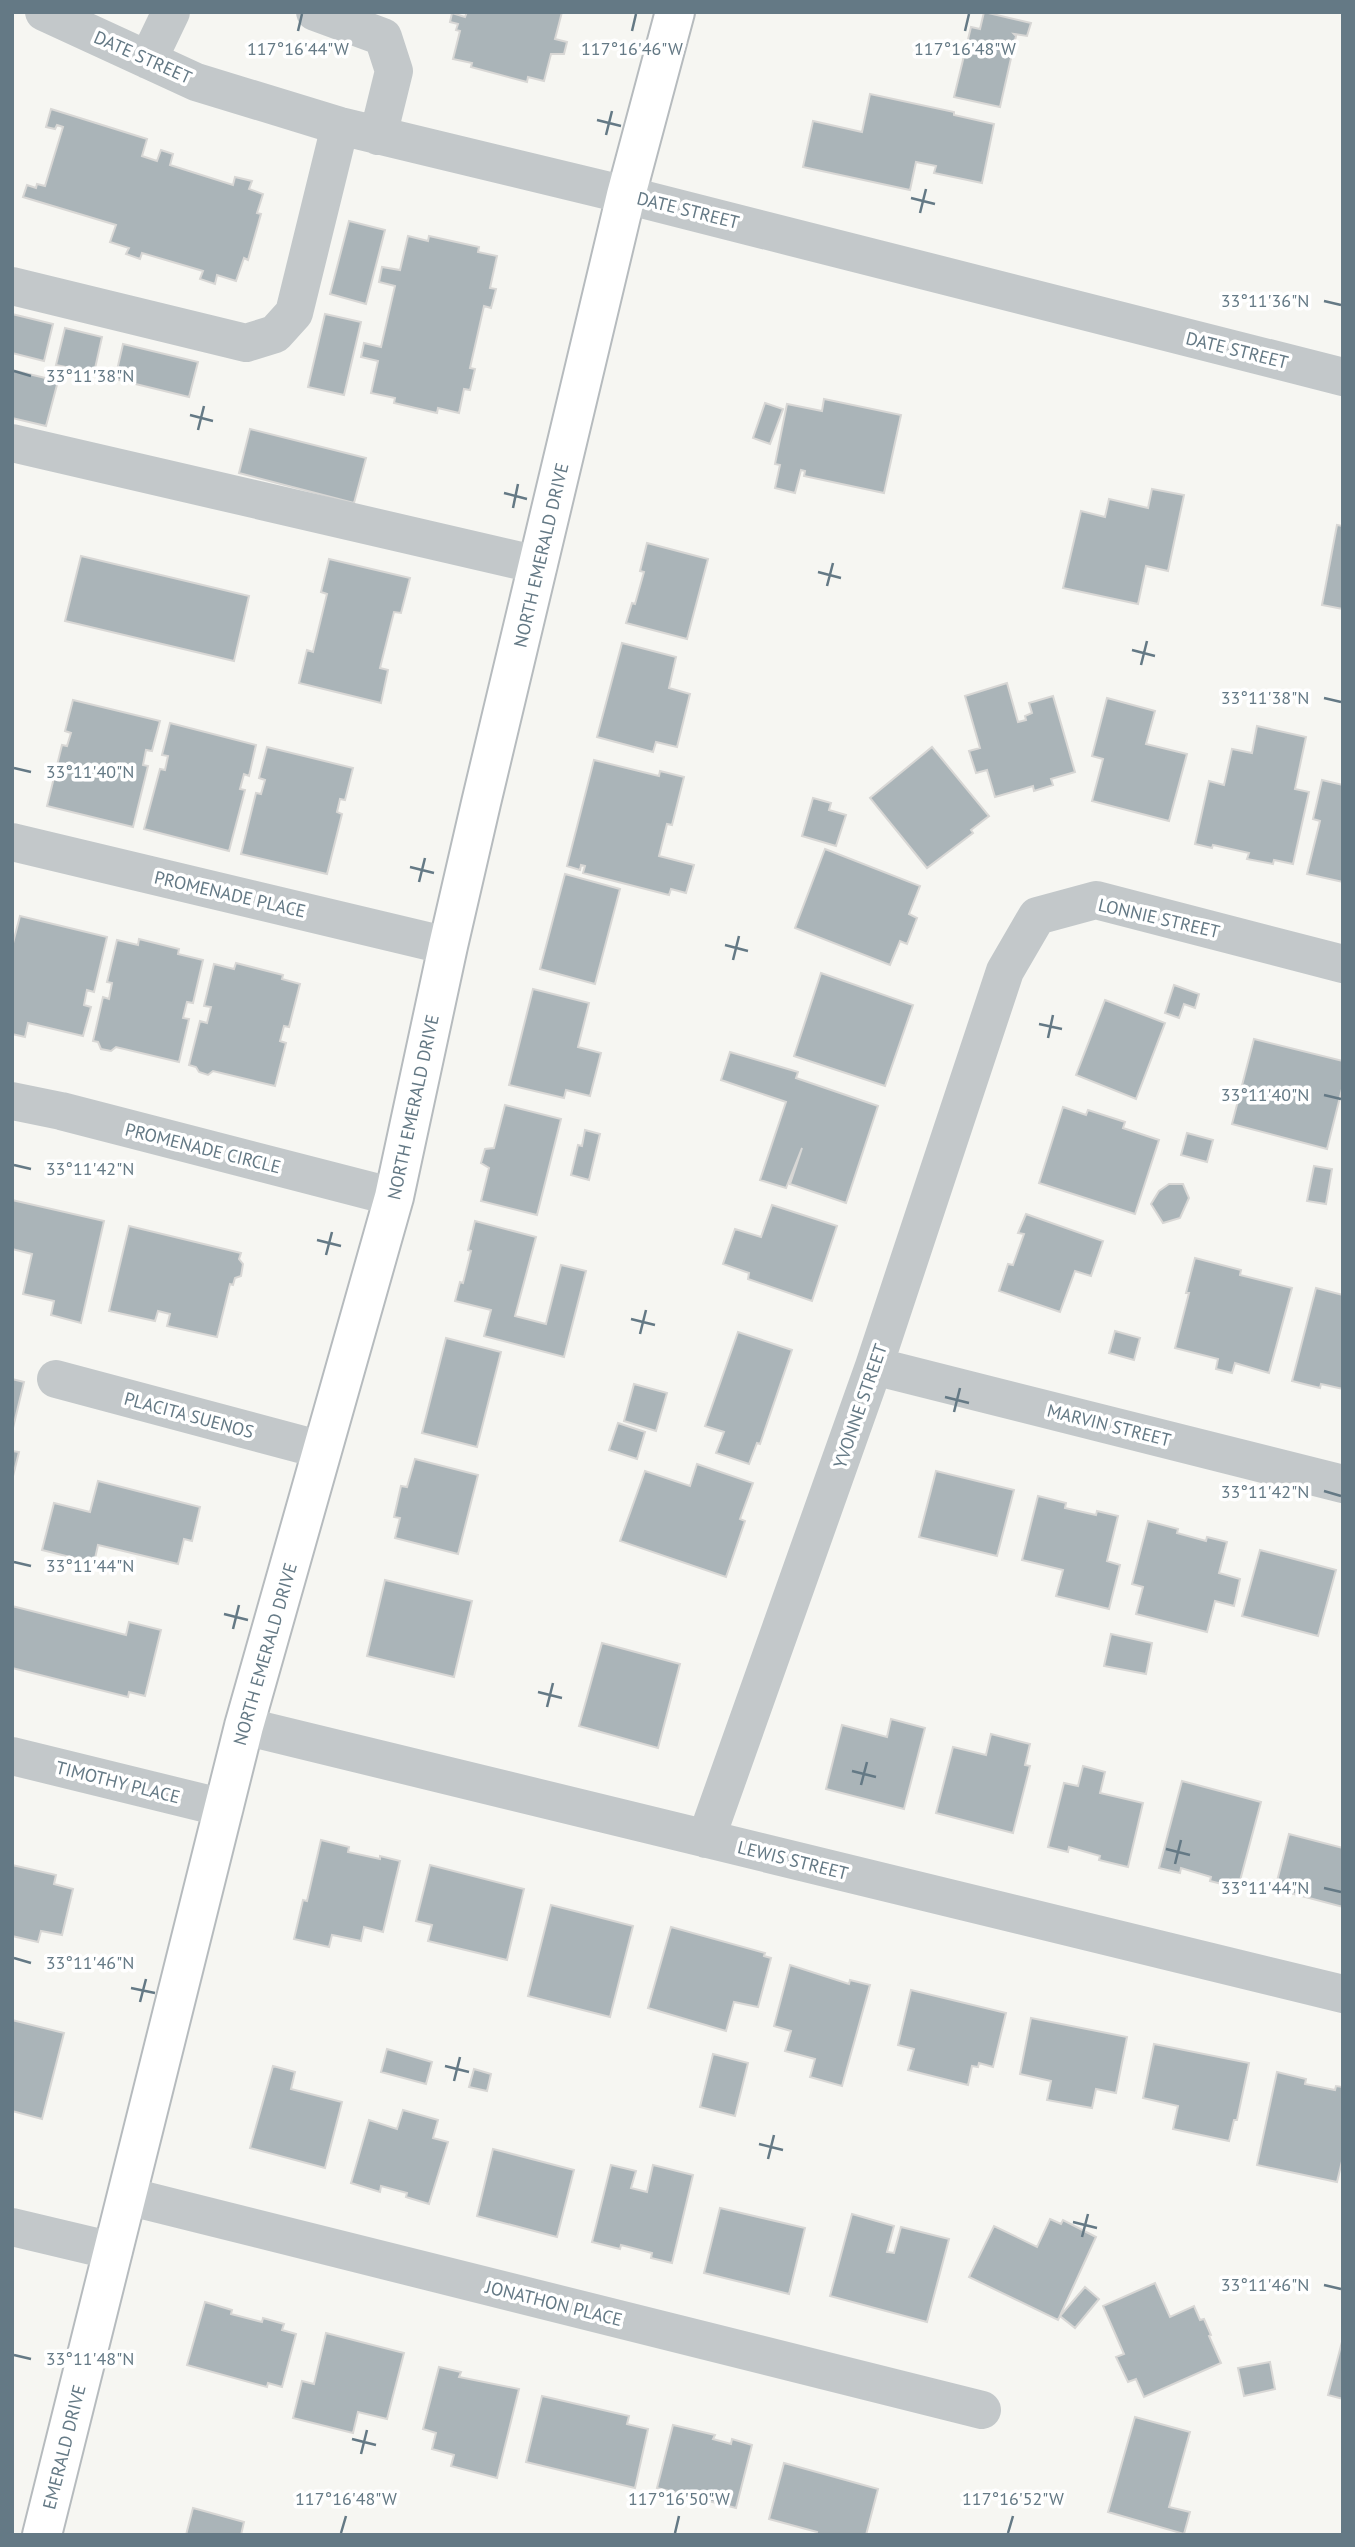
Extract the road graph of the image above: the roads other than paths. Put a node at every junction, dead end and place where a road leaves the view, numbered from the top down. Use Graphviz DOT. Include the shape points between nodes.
graph roads {
  1 [pos="44,12"];
  2 [pos="171,12"];
  3 [pos="315,12"];
  4 [pos="675,12"];
  5 [pos="148,60"];
  6 [pos="340,126"];
  7 [pos="378,136"];
  8 [pos="626,195"];
  9 [pos="12,286"];
  10 [pos="1343,377"];
  11 [pos="12,443"];
  12 [pos="538,565"];
  13 [pos="12,842"];
  14 [pos="448,946"];
  15 [pos="1343,964"];
  16 [pos="1005,971"];
  17 [pos="12,1101"];
  18 [pos="394,1197"];
  19 [pos="874,1366"];
  20 [pos="56,1379"];
  21 [pos="322,1450"];
  22 [pos="1343,1484"];
  23 [pos="244,1726"];
  24 [pos="12,1756"];
  25 [pos="224,1808"];
  26 [pos="706,1839"];
  27 [pos="1343,1994"];
  28 [pos="127,2196"];
  29 [pos="12,2227"];
  30 [pos="113,2252"];
  31 [pos="982,2410"];
  32 [pos="42,2535"];
  1 -- 5 [label="street, DATE STREET"];
  2 -- 5 [label="street"];
  3 -- 7 [label="street" via="383,37 394,71"];
  4 -- 8 [label="main road, NORTH EMERALD DRIVE"];
  5 -- 6 [label="street, DATE STREET" via="196,82"];
  6 -- 7 [label="street, DATE STREET"];
  6 -- 9 [label="street" via="294,313 275,334 246,343"];
  7 -- 8 [label="street, DATE STREET"];
  8 -- 10 [label="street, DATE STREET"];
  8 -- 12 [label="main road, NORTH EMERALD DRIVE"];
  11 -- 12 [label="street"];
  12 -- 14 [label="main road, NORTH EMERALD DRIVE"];
  13 -- 14 [label="street, PROMENADE PLACE"];
  14 -- 18 [label="main road, NORTH EMERALD DRIVE"];
  15 -- 16 [label="street, LONNIE STREET" via="1096,900 1037,916"];
  16 -- 19 [label="street, YVONNE STREET"];
  17 -- 18 [label="street, PROMENADE CIRCLE"];
  18 -- 21 [label="main road, NORTH EMERALD DRIVE"];
  19 -- 22 [label="street, MARVIN STREET"];
  19 -- 26 [label="street, YVONNE STREET"];
  20 -- 21 [label="street, PLACITA SUENOS"];
  21 -- 23 [label="main road, NORTH EMERALD DRIVE"];
  23 -- 25 [label="main road, NORTH EMERALD DRIVE"];
  23 -- 26 [label="street, LEWIS STREET"];
  24 -- 25 [label="street, TIMOTHY PLACE"];
  25 -- 28 [label="main road, NORTH EMERALD DRIVE"];
  26 -- 27 [label="street, LEWIS STREET"];
  28 -- 30 [label="main road, EMERALD DRIVE"];
  28 -- 31 [label="street, JONATHON PLACE"];
  29 -- 30 [label="street"];
  30 -- 32 [label="main road, EMERALD DRIVE"];
}
